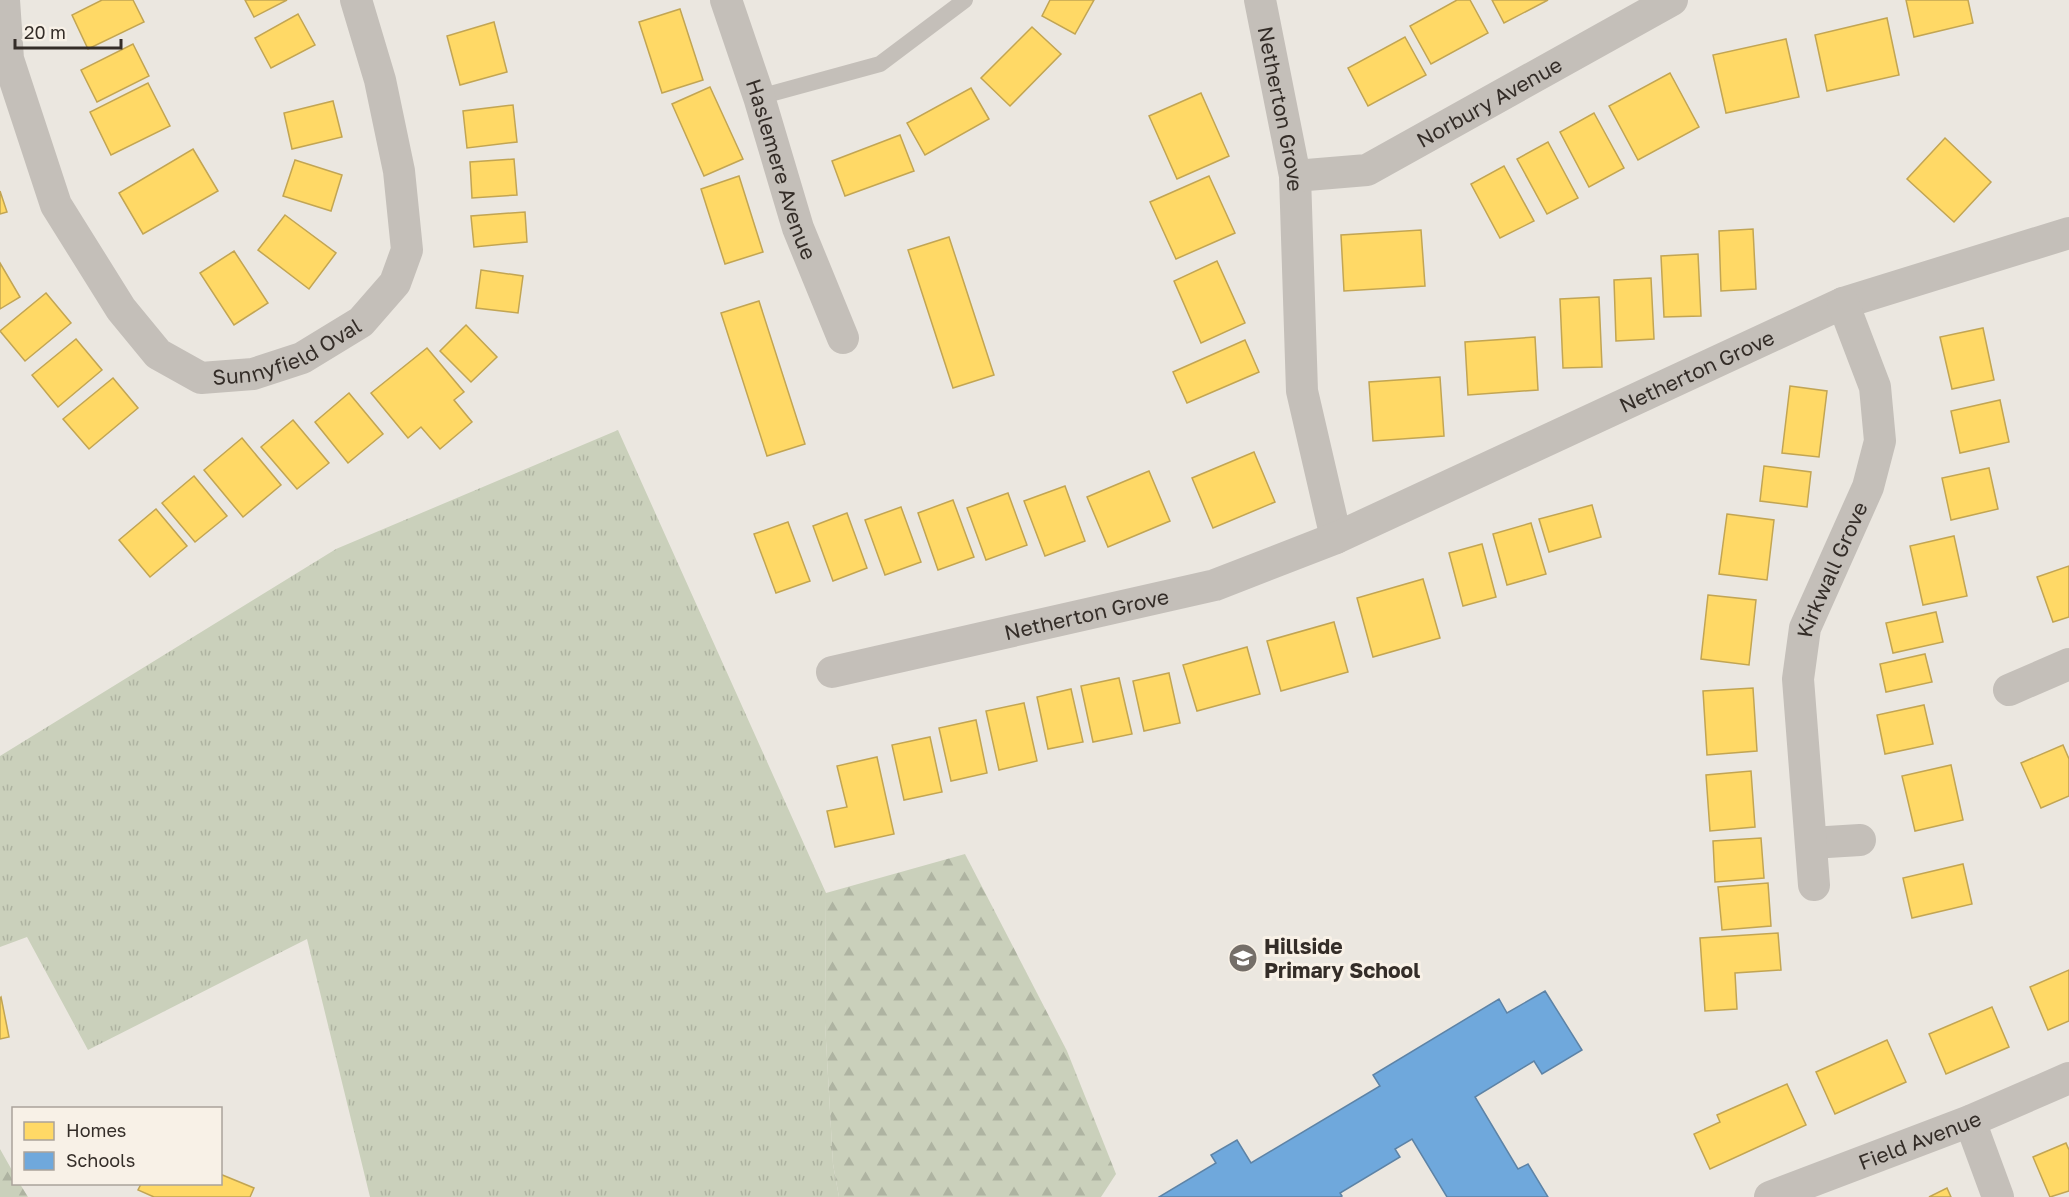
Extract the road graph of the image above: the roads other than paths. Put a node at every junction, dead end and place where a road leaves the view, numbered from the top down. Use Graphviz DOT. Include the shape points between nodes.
graph roads {
  1 [pos="4,0"];
  2 [pos="356,0"];
  3 [pos="726,0"];
  4 [pos="965,0"];
  5 [pos="1260,0"];
  6 [pos="1672,0"];
  7 [pos="759,97"];
  8 [pos="1295,176"];
  9 [pos="2069,233"];
  10 [pos="1843,303"];
  11 [pos="843,338"];
  12 [pos="1336,538"];
  13 [pos="2069,664"];
  14 [pos="832,672"];
  15 [pos="2009,690"];
  16 [pos="1860,840"];
  17 [pos="1811,843"];
  18 [pos="1814,885"];
  19 [pos="2069,1078"];
  20 [pos="1970,1121"];
  21 [pos="1770,1197"];
  22 [pos="1998,1197"];
  1 -- 2 [label="street, Sunnyfield Oval" via="8,59 56,205 121,309 158,354 201,378 253,375 302,358 362,322 395,283 407,250 399,171 380,80"];
  3 -- 7 [label="street, Haslemere Avenue"];
  4 -- 7 [label="lane" via="880,64"];
  5 -- 8 [label="street, Netherton Grove"];
  6 -- 8 [label="street, Norbury Avenue" via="1367,170"];
  7 -- 11 [label="street, Haslemere Avenue" via="798,228"];
  8 -- 12 [label="street, Netherton Grove" via="1302,392"];
  9 -- 10 [label="street, Netherton Grove"];
  10 -- 12 [label="street, Netherton Grove"];
  10 -- 17 [label="street, Kirkwall Grove" via="1875,387 1880,441 1868,487 1805,628 1798,679"];
  12 -- 14 [label="street, Netherton Grove" via="1215,585"];
  13 -- 15 [label="street"];
  16 -- 17 [label="street"];
  17 -- 18 [label="street, Kirkwall Grove"];
  19 -- 20 [label="street, Field Avenue"];
  20 -- 21 [label="street, Field Avenue"];
  20 -- 22 [label="street"];
}
